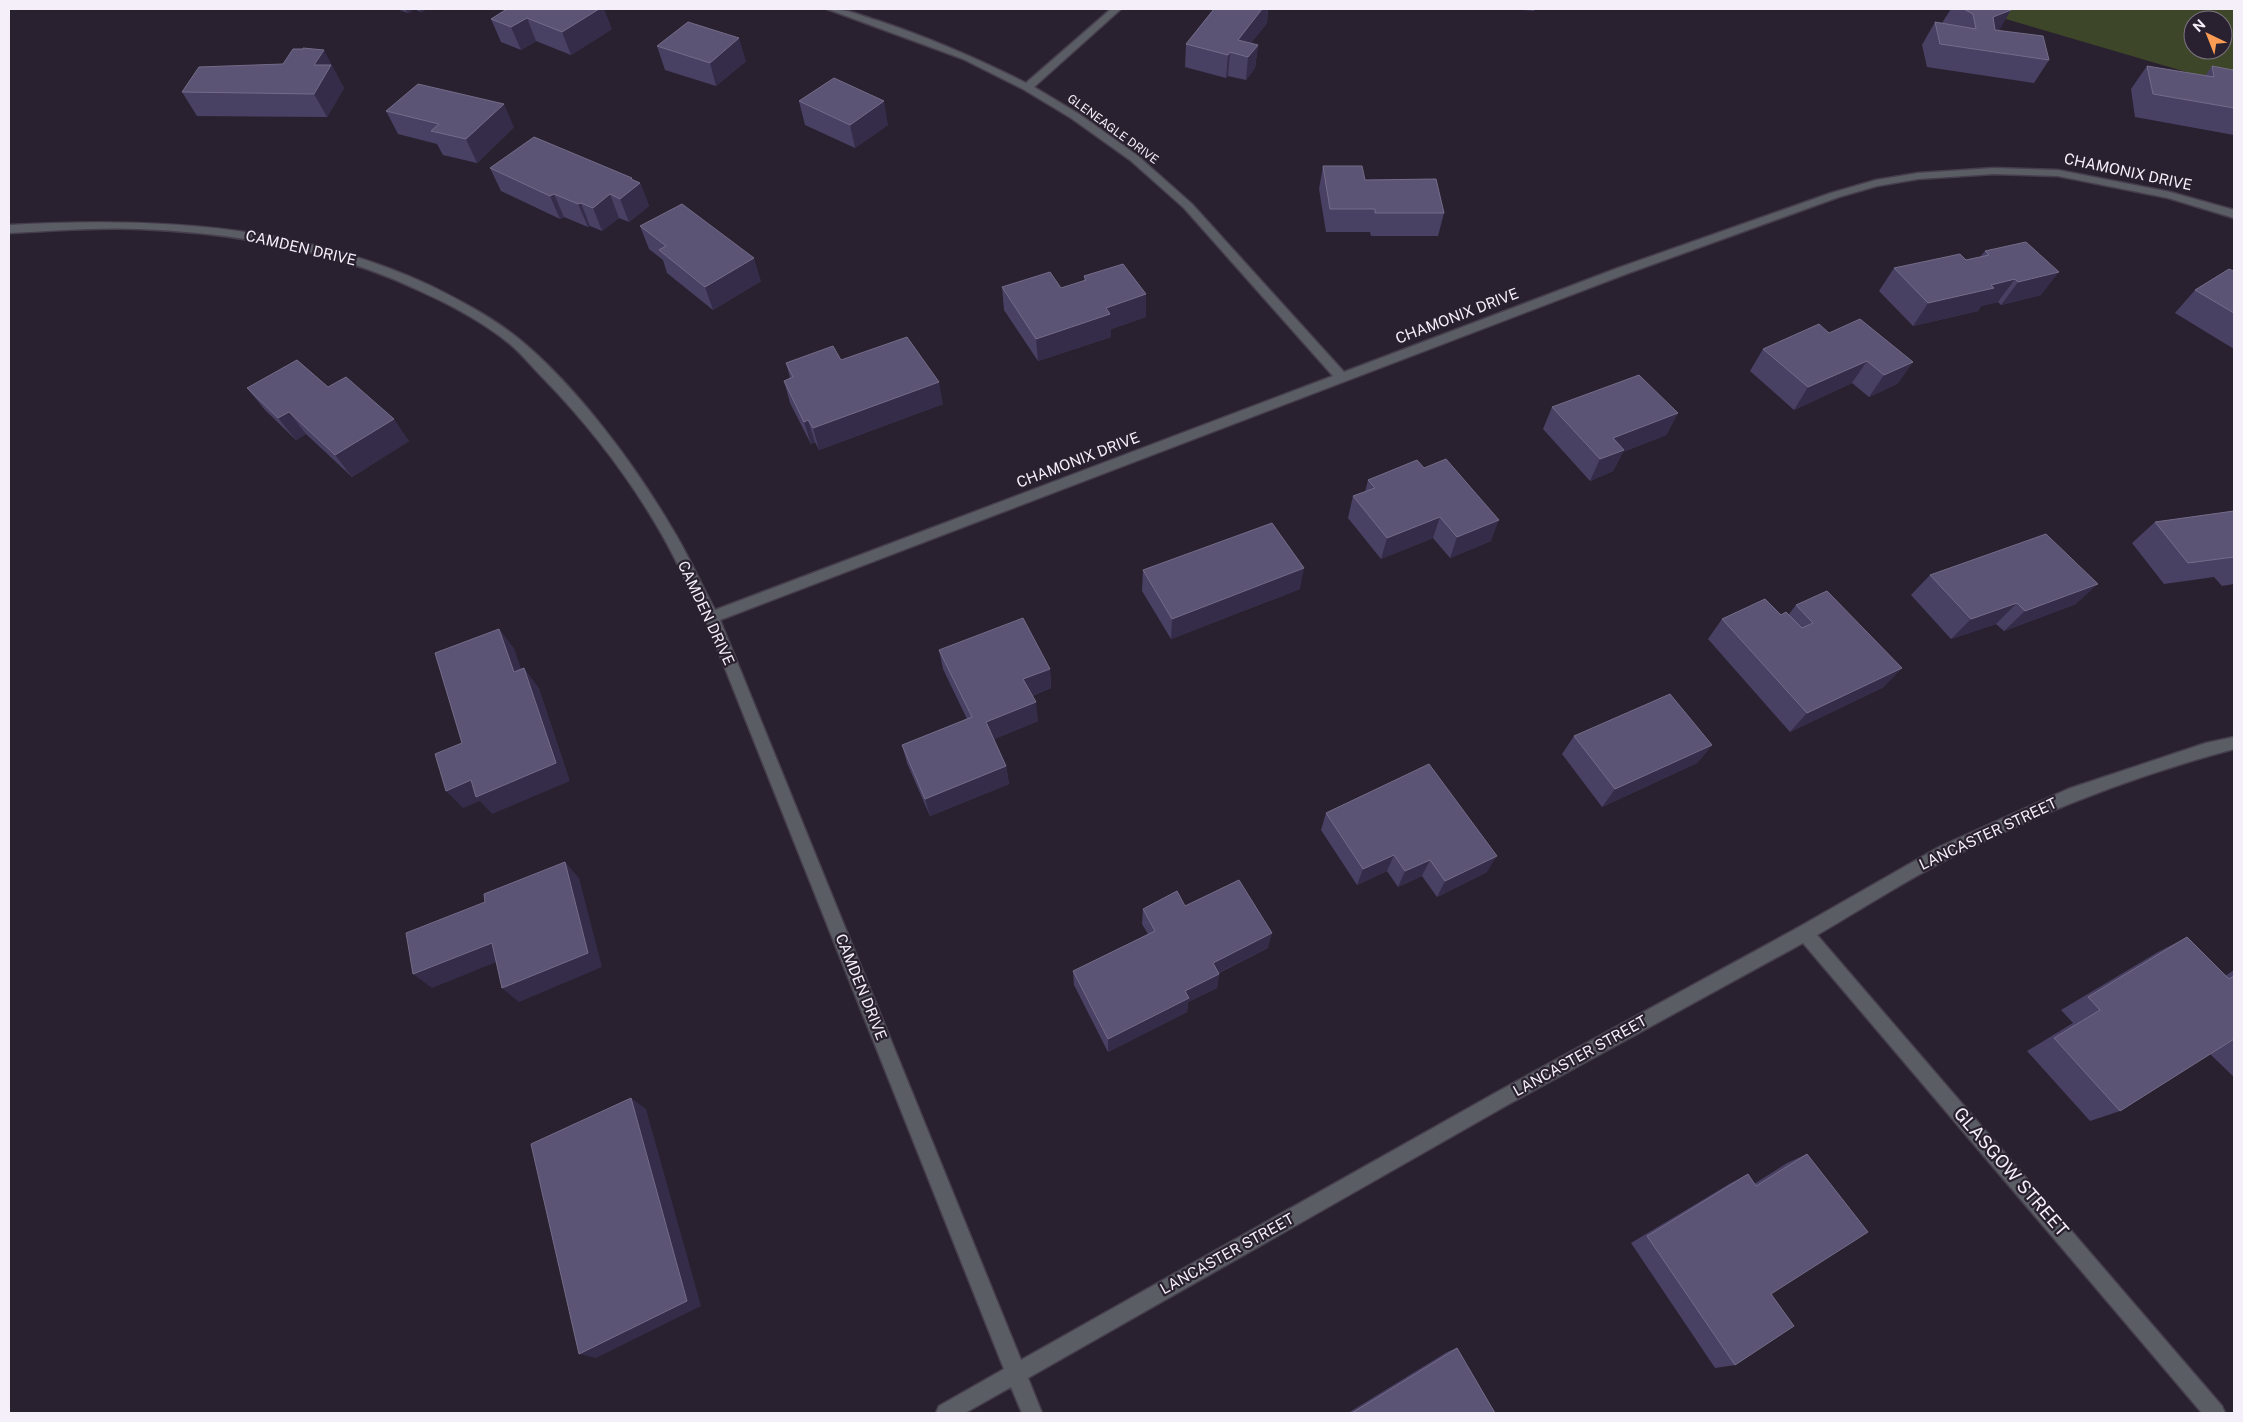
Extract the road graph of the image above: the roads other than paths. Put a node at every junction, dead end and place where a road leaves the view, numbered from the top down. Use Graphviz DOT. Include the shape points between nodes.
graph roads {
  1 [pos="832,9"];
  2 [pos="1116,9"];
  3 [pos="1027,87"];
  4 [pos="2234,214"];
  5 [pos="9,229"];
  6 [pos="1341,377"];
  7 [pos="712,617"];
  8 [pos="2234,743"];
  9 [pos="1806,933"];
  10 [pos="1016,1373"];
  11 [pos="946,1413"];
  12 [pos="1032,1413"];
  13 [pos="2215,1413"];
  1 -- 3 [label="street, GLENEAGLE DRIVE" via="967,57"];
  2 -- 3 [label="street"];
  3 -- 6 [label="street, GLENEAGLE DRIVE" via="1134,158 1188,206"];
  4 -- 6 [label="street, CHAMONIX DRIVE" via="2170,195 2058,173 1994,171 1918,176 1876,183 1631,268"];
  5 -- 7 [label="street, CAMDEN DRIVE" via="120,225 200,229 260,237 330,252 395,274 443,296 508,336 557,384 607,443 664,528"];
  6 -- 7 [label="street, CHAMONIX DRIVE"];
  7 -- 10 [label="street, CAMDEN DRIVE"];
  8 -- 9 [label="street, LANCASTER STREET" via="2074,794 1944,852"];
  9 -- 10 [label="street, LANCASTER STREET" via="1503,1098"];
  9 -- 13 [label="street, GLASGOW STREET"];
  10 -- 11 [label="street, LANCASTER STREET"];
  10 -- 12 [label="street, CAMDEN DRIVE"];
}
